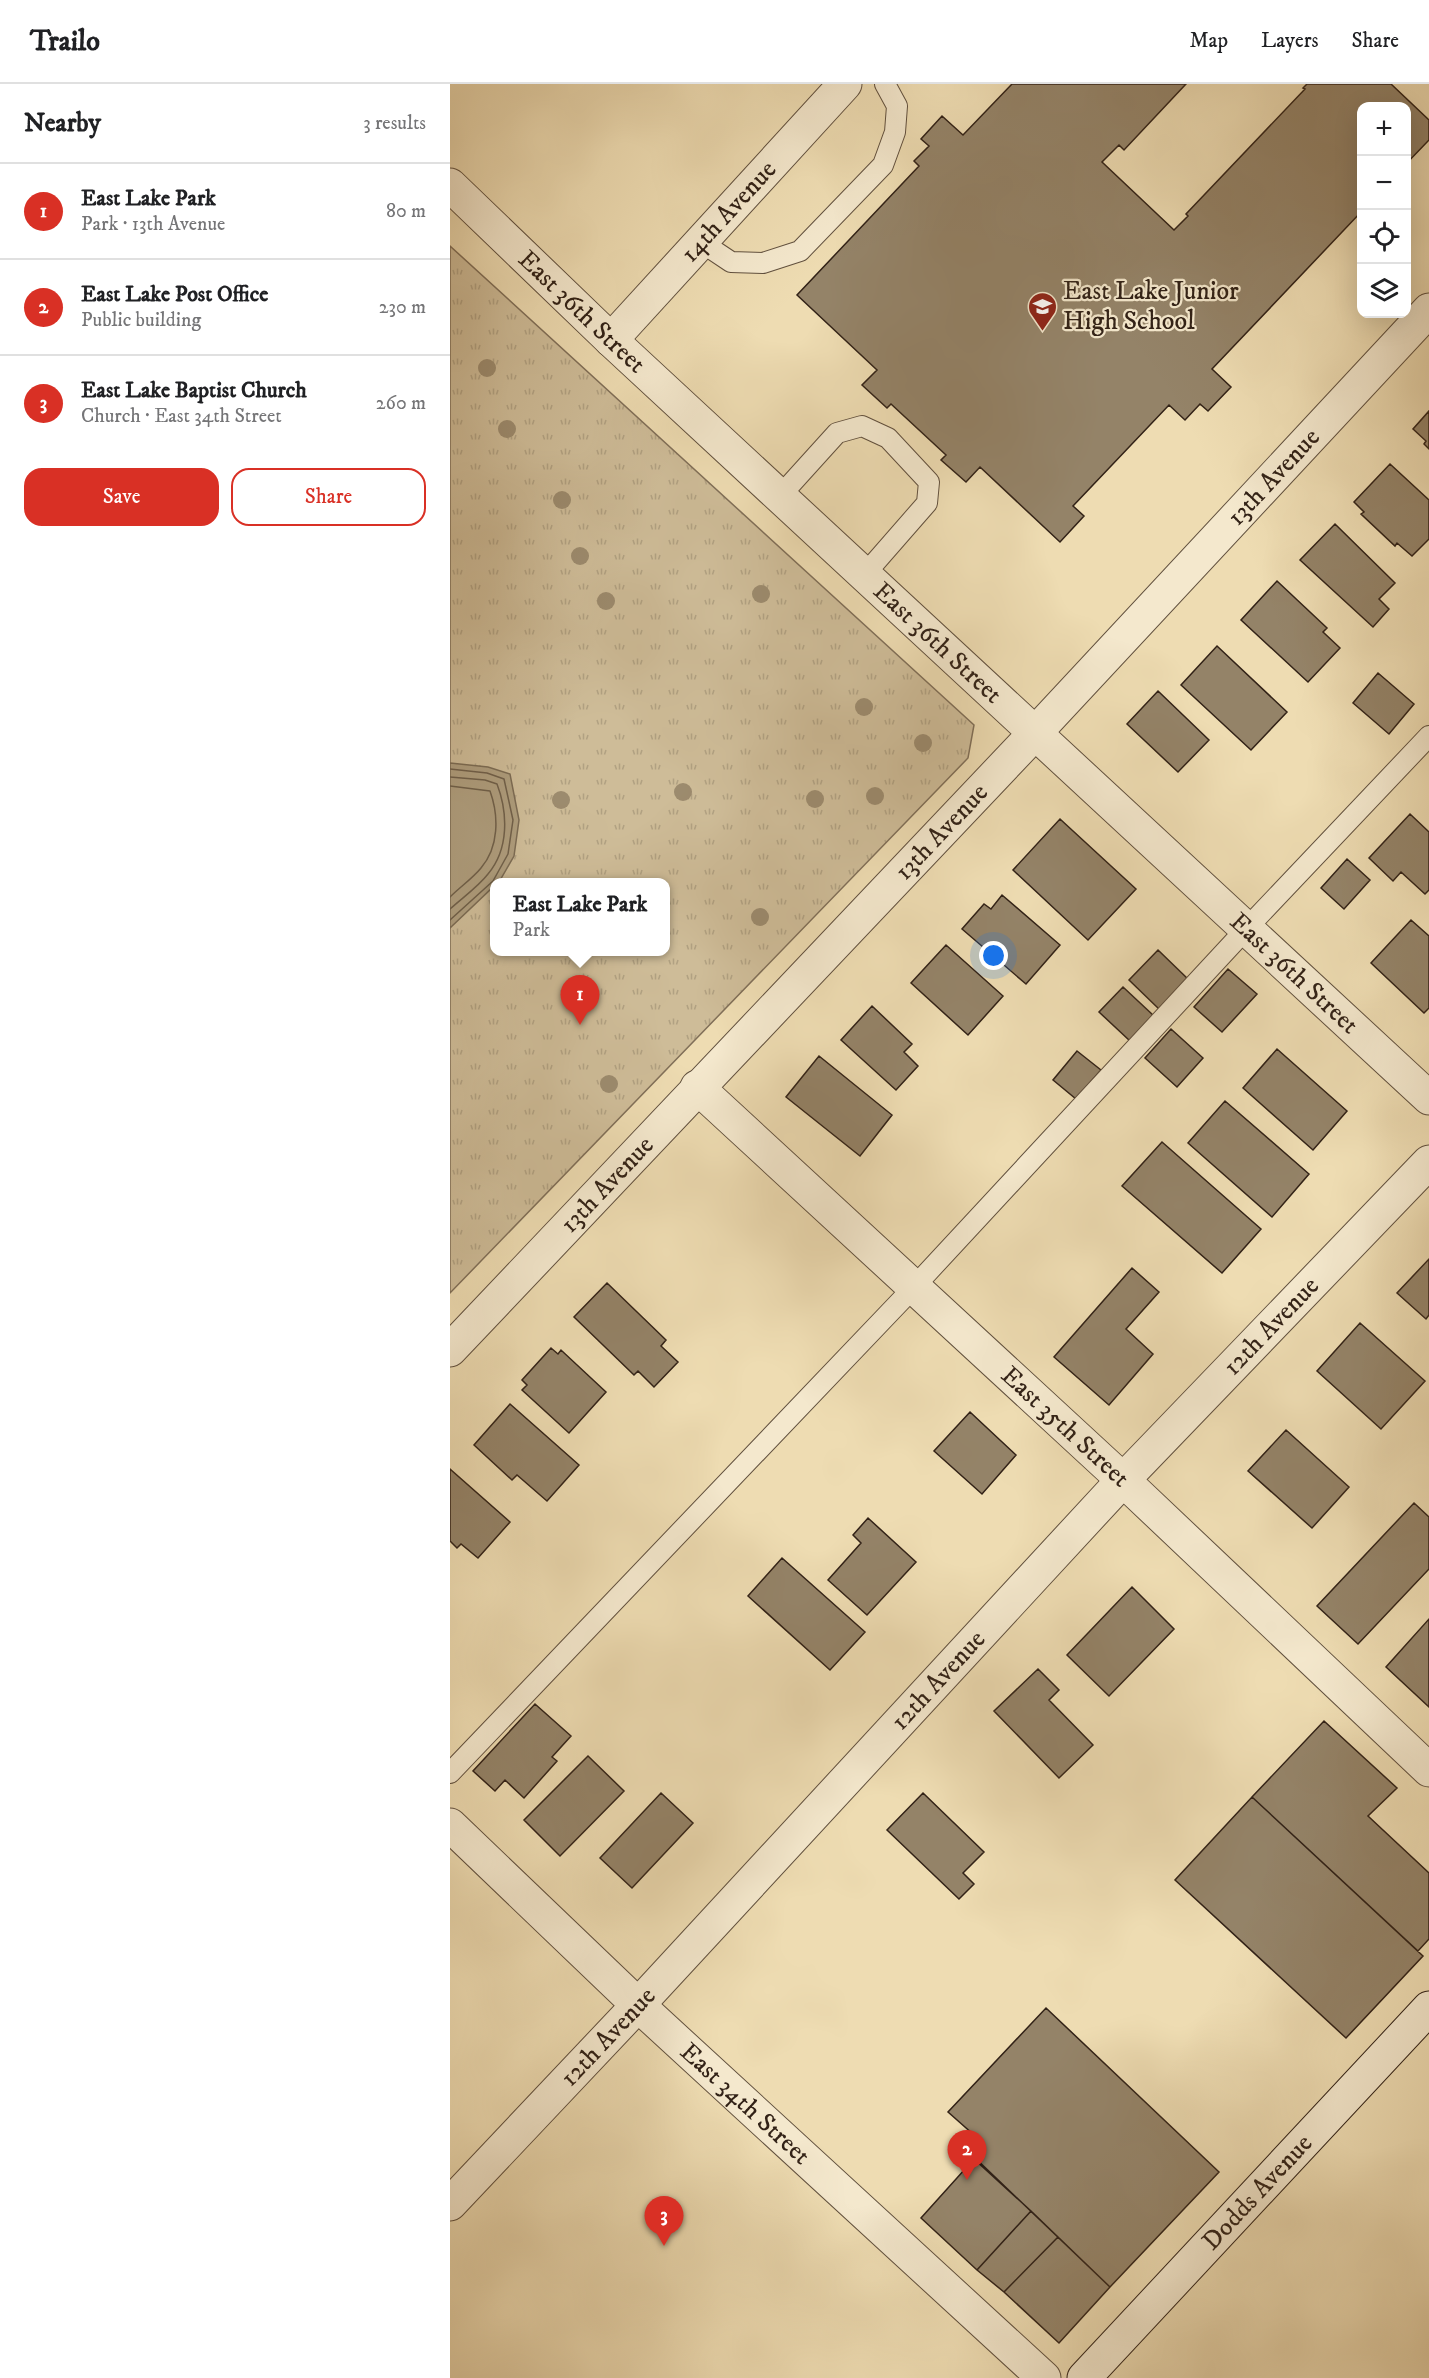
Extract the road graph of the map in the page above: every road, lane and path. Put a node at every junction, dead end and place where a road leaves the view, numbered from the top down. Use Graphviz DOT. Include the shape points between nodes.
graph roads {
  1 [pos="845,84"];
  2 [pos="885,84"];
  3 [pos="450,185"];
  4 [pos="701,242"];
  5 [pos="1429,310"];
  6 [pos="611,340"];
  7 [pos="780,496"];
  8 [pos="865,574"];
  9 [pos="1036,732"];
  10 [pos="1429,736"];
  11 [pos="1247,928"];
  12 [pos="697,1087"];
  13 [pos="1429,1098"];
  14 [pos="1429,1162"];
  15 [pos="914,1287"];
  16 [pos="450,1350"];
  17 [pos="1123,1480"];
  18 [pos="1429,1770"];
  19 [pos="450,1773"];
  20 [pos="450,1825"];
  21 [pos="638,2005"];
  22 [pos="1429,2008"];
  23 [pos="450,2204"];
  24 [pos="1044,2378"];
  25 [pos="1084,2378"];
  1 -- 4 [label="street, 14th Avenue"];
  2 -- 4 [label="lane" via="897,106 895,132 883,165 800,251 763,263 731,262"];
  3 -- 6 [label="street, East 36th Street"];
  4 -- 6 [label="street, 14th Avenue"];
  5 -- 9 [label="street, 13th Avenue"];
  6 -- 7 [label="street, East 36th Street"];
  7 -- 8 [label="street, East 36th Street"];
  7 -- 8 [label="lane" via="837,433 862,426 888,438 930,482 927,503"];
  8 -- 9 [label="street, East 36th Street"];
  9 -- 11 [label="street, East 36th Street"];
  9 -- 12 [label="street, 13th Avenue"];
  10 -- 11 [label="lane"];
  11 -- 13 [label="street, East 36th Street"];
  11 -- 15 [label="lane"];
  12 -- 15 [label="street, East 35th Street"];
  12 -- 16 [label="street, 13th Avenue"];
  14 -- 17 [label="street, 12th Avenue"];
  15 -- 17 [label="street, East 35th Street"];
  15 -- 19 [label="lane"];
  17 -- 18 [label="street, East 35th Street"];
  17 -- 21 [label="street, 12th Avenue"];
  20 -- 21 [label="street, East 34th Street"];
  21 -- 23 [label="street, 12th Avenue"];
  21 -- 24 [label="street, East 34th Street"];
  22 -- 25 [label="street, Dodds Avenue"];
}
